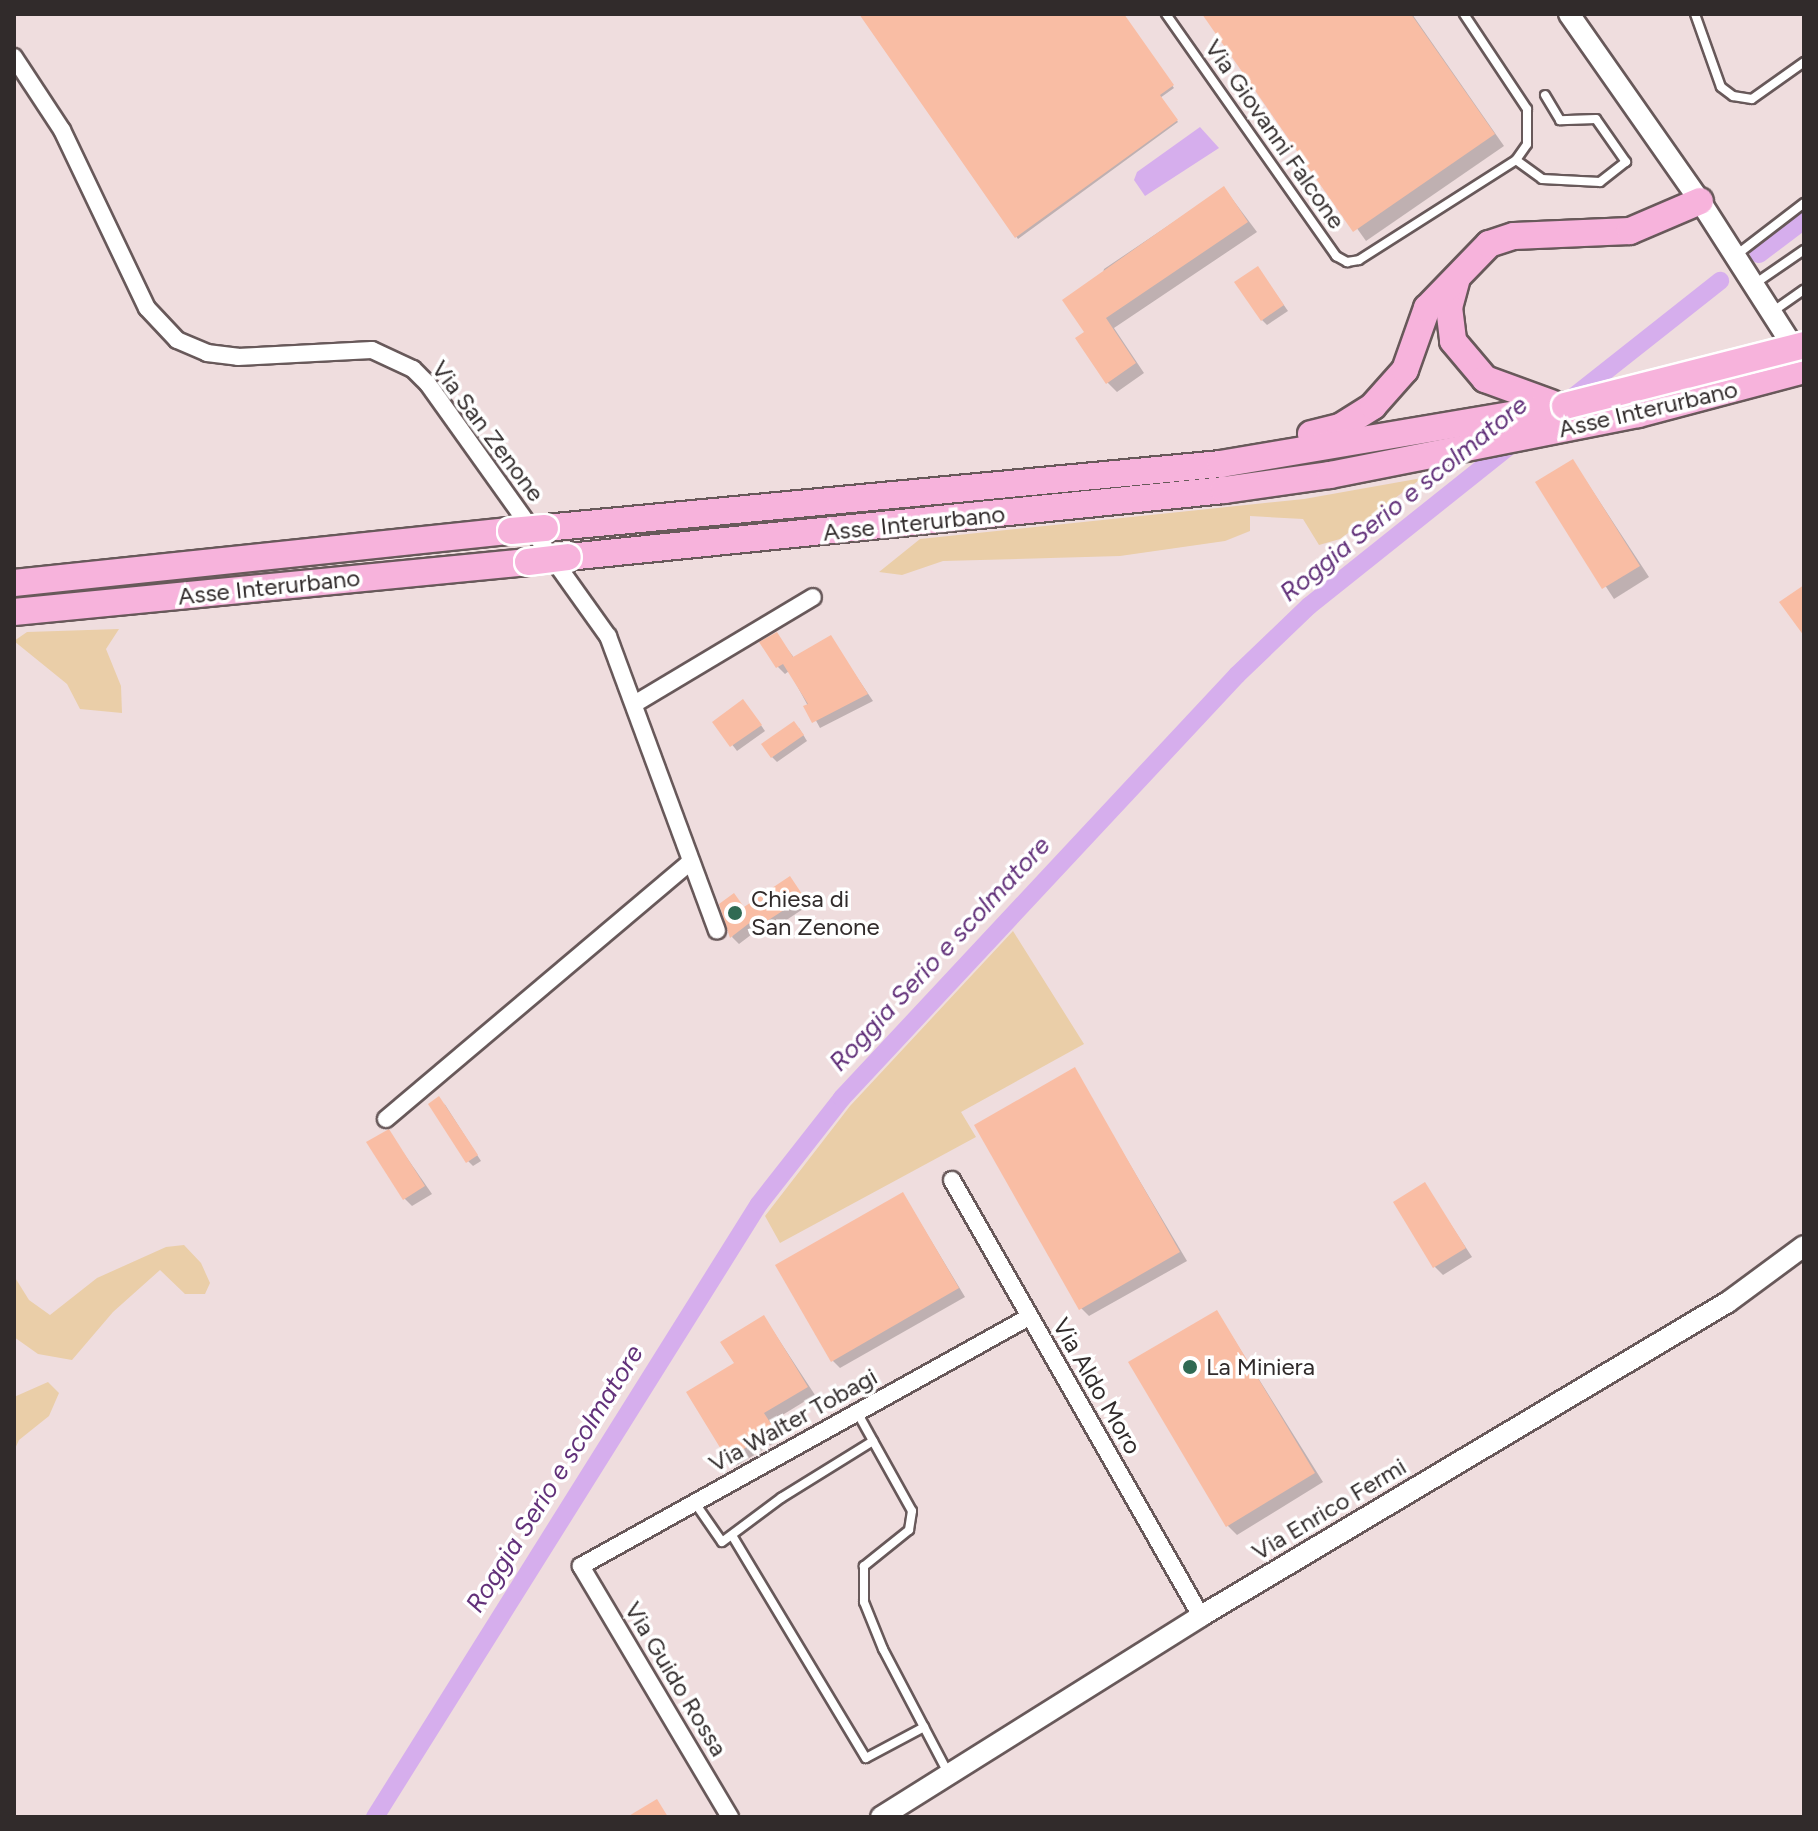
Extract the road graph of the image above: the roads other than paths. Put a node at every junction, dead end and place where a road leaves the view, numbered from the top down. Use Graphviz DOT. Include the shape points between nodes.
graph roads {
  1 [pos="1166,14"];
  2 [pos="1464,14"];
  3 [pos="1569,14"];
  4 [pos="1695,14"];
  5 [pos="14,57"];
  6 [pos="1804,62"];
  7 [pos="21,71"];
  8 [pos="1545,95"];
  9 [pos="1516,160"];
  10 [pos="1700,201"];
  11 [pos="1804,203"];
  12 [pos="1804,250"];
  13 [pos="1735,256"];
  14 [pos="1458,275"];
  15 [pos="1753,285"];
  16 [pos="1804,290"];
  17 [pos="1772,312"];
  18 [pos="1804,345"];
  19 [pos="1804,369"];
  20 [pos="1565,406"];
  21 [pos="1223,477"];
  22 [pos="14,583"];
  23 [pos="813,597"];
  24 [pos="14,612"];
  25 [pos="636,703"];
  26 [pos="691,861"];
  27 [pos="717,930"];
  28 [pos="386,1119"];
  29 [pos="952,1180"];
  30 [pos="1804,1246"];
  31 [pos="1029,1317"];
  32 [pos="857,1412"];
  33 [pos="873,1441"];
  34 [pos="695,1502"];
  35 [pos="733,1537"];
  36 [pos="581,1566"];
  37 [pos="1201,1616"];
  38 [pos="924,1727"];
  39 [pos="949,1774"];
  40 [pos="730,1817"];
  41 [pos="881,1817"];
  1 -- 9 [label="lane, Via Giovanni Falcone" via="1336,256 1347,262 1359,260"];
  2 -- 9 [label="lane" via="1527,109 1527,144"];
  3 -- 10 [label="street"];
  4 -- 6 [label="lane" via="1721,87 1733,96 1752,99"];
  5 -- 7 [label="street, Via San Zenone"];
  7 -- 25 [label="street, Via San Zenone" via="62,130 147,308 177,340 207,353 238,357 372,350 413,369 608,636"];
  8 -- 9 [label="lane" via="1560,120 1596,119 1626,162 1600,182 1542,179"];
  10 -- 13 [label="street"];
  10 -- 14 [label="highway" via="1630,231 1501,239 1472,257"];
  11 -- 13 [label="lane"];
  12 -- 15 [label="lane"];
  13 -- 15 [label="street"];
  14 -- 20 [label="highway" via="1449,307 1453,341 1471,366 1520,396"];
  14 -- 21 [label="highway" via="1427,308 1405,370 1373,406 1340,427"];
  15 -- 17 [label="street"];
  16 -- 17 [label="lane"];
  17 -- 19 [label="street"];
  18 -- 20 [label="highway, Asse Interurbano, bridge"];
  19 -- 21 [label="highway, Asse Interurbano" via="1638,414 1446,454"];
  20 -- 21 [label="highway, Asse Interurbano"];
  21 -- 22 [label="highway, Asse Interurbano, bridge" via="545,528"];
  21 -- 24 [label="highway, Asse Interurbano, bridge" via="528,562"];
  23 -- 25 [label="street"];
  25 -- 26 [label="street, Via San Zenone"];
  26 -- 27 [label="street, Via San Zenone"];
  26 -- 28 [label="street"];
  29 -- 31 [label="street, Via Aldo Moro"];
  30 -- 37 [label="street, Via Enrico Fermi" via="1728,1302"];
  31 -- 32 [label="street, Via Walter Tobagi"];
  31 -- 37 [label="street, Via Aldo Moro"];
  32 -- 33 [label="lane"];
  32 -- 34 [label="street, Via Walter Tobagi"];
  33 -- 35 [label="lane" via="781,1498"];
  33 -- 38 [label="lane" via="912,1511 909,1530 864,1566 861,1584 883,1649"];
  34 -- 35 [label="lane" via="722,1542"];
  34 -- 36 [label="street, Via Walter Tobagi"];
  35 -- 38 [label="lane" via="866,1758"];
  36 -- 40 [label="street, Via Guido Rossa"];
  37 -- 39 [label="street, Via Enrico Fermi"];
  38 -- 39 [label="lane"];
  39 -- 41 [label="street, Via Enrico Fermi"];
}
